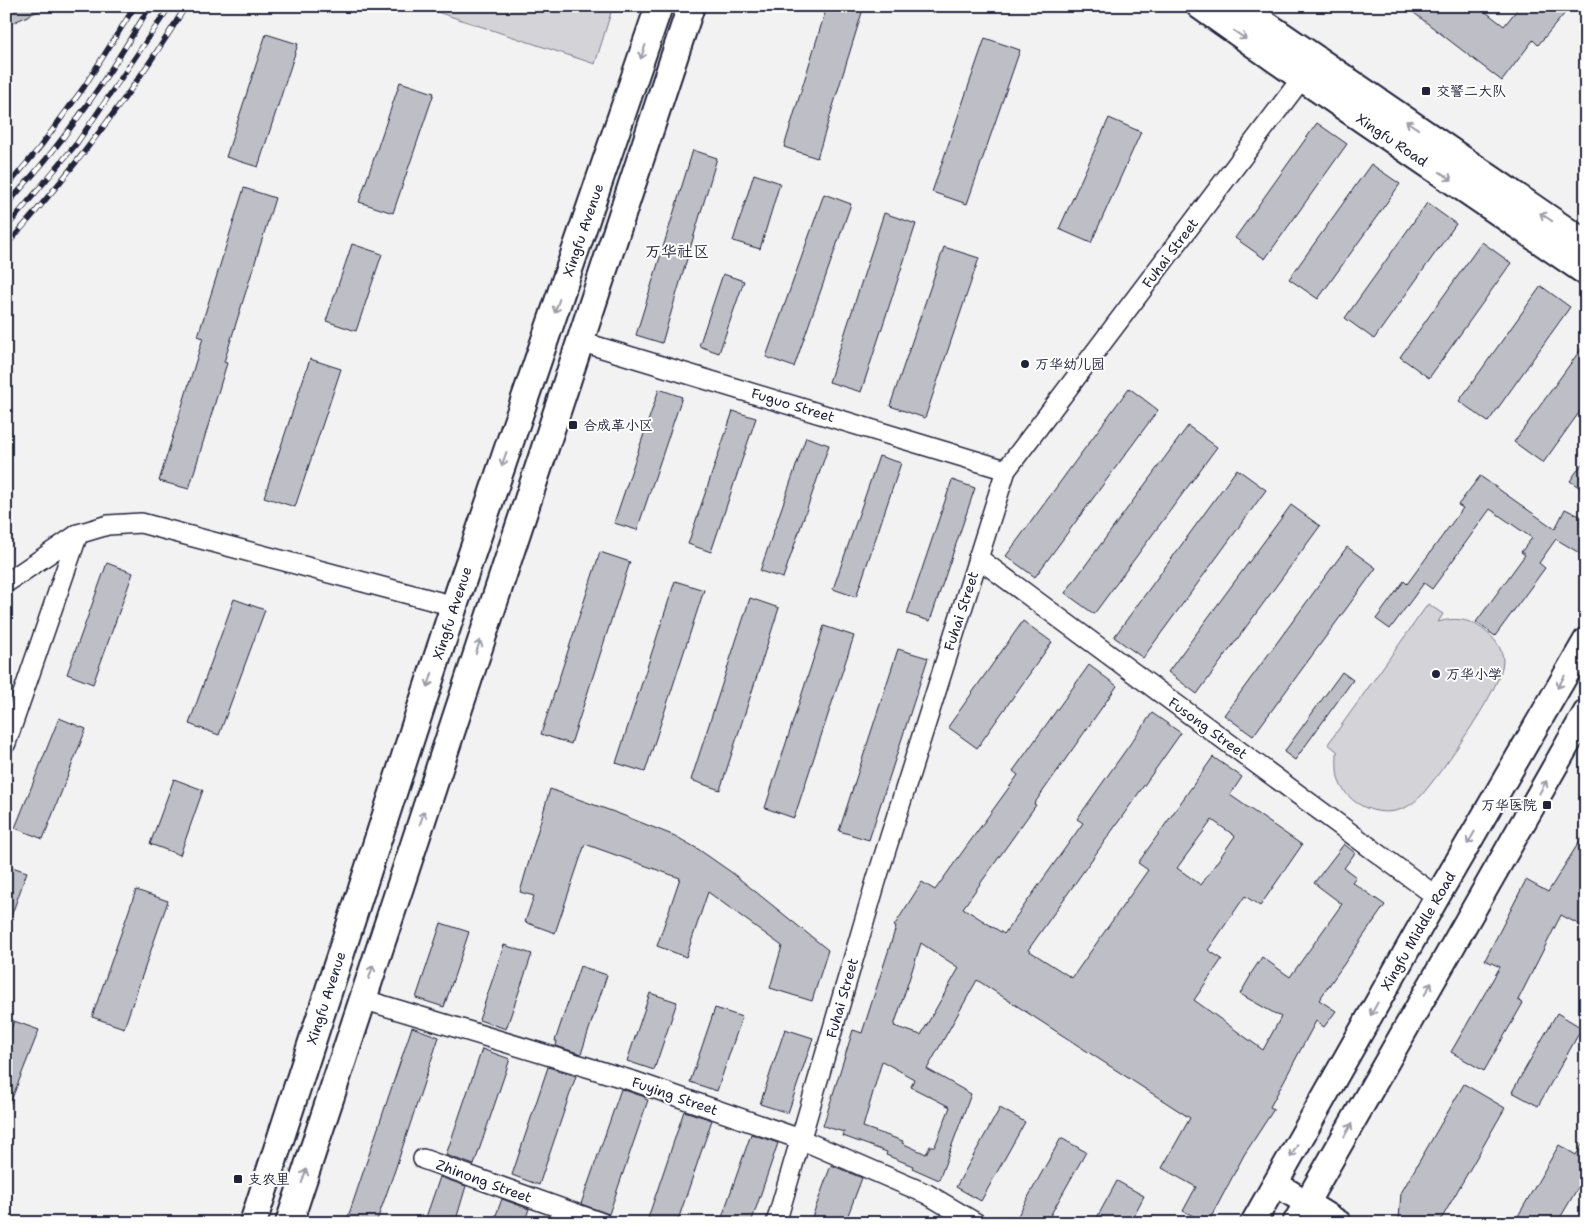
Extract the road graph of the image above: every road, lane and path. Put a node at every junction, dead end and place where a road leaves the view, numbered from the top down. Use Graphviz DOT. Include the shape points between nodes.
graph roads {
  1 [pos="659,6"];
  2 [pos="691,6"];
  3 [pos="1200,6"];
  4 [pos="1239,6"];
  5 [pos="1302,78"];
  6 [pos="1586,244"];
  7 [pos="1586,272"];
  8 [pos="579,341"];
  9 [pos="1006,470"];
  10 [pos="78,534"];
  11 [pos="978,558"];
  12 [pos="6,583"];
  13 [pos="454,606"];
  14 [pos="1586,640"];
  15 [pos="1586,712"];
  16 [pos="6,744"];
  17 [pos="1437,897"];
  18 [pos="362,999"];
  19 [pos="800,1139"];
  20 [pos="423,1159"];
  21 [pos="1276,1184"];
  22 [pos="1300,1213"];
  23 [pos="1257,1216"];
  24 [pos="253,1223"];
  25 [pos="288,1223"];
  26 [pos="602,1223"];
  27 [pos="776,1223"];
  28 [pos="976,1223"];
  29 [pos="1282,1223"];
  30 [pos="1339,1223"];
  1 -- 13 [label="main road, Xingfu Avenue, one-way"];
  2 -- 8 [label="main road"];
  3 -- 5 [label="main road, Xingfu Road, one-way"];
  6 -- 4 [label="main road, Xingfu Road, one-way"];
  5 -- 7 [label="main road, Xingfu Road, one-way"];
  5 -- 9 [label="street, Fuhai Street"];
  8 -- 9 [label="street, Fuguo Street"];
  18 -- 8 [label="main road, one-way"];
  9 -- 11 [label="street, Fuhai Street"];
  10 -- 12 [label="street"];
  10 -- 13 [label="street" via="108,525 141,523"];
  10 -- 16 [label="street"];
  11 -- 17 [label="street, Fusong Street"];
  11 -- 19 [label="street, Fuhai Street" via="877,878"];
  13 -- 24 [label="main road, Xingfu Avenue, one-way"];
  14 -- 17 [label="street, Xingfu Middle Road, one-way"];
  22 -- 15 [label="street, one-way"];
  17 -- 21 [label="street, Xingfu Middle Road, one-way"];
  18 -- 19 [label="street, Fuying Street" via="633,1081"];
  25 -- 18 [label="main road, one-way"];
  19 -- 27 [label="street, Fuhai Street"];
  19 -- 28 [label="street, Fuying Street" via="927,1194"];
  20 -- 26 [label="street, Zhinong Street"];
  21 -- 22 [label="street"];
  21 -- 23 [label="street, Xingfu Middle Road"];
  22 -- 30 [label="street"];
  23 -- 29 [label="street"];
}
